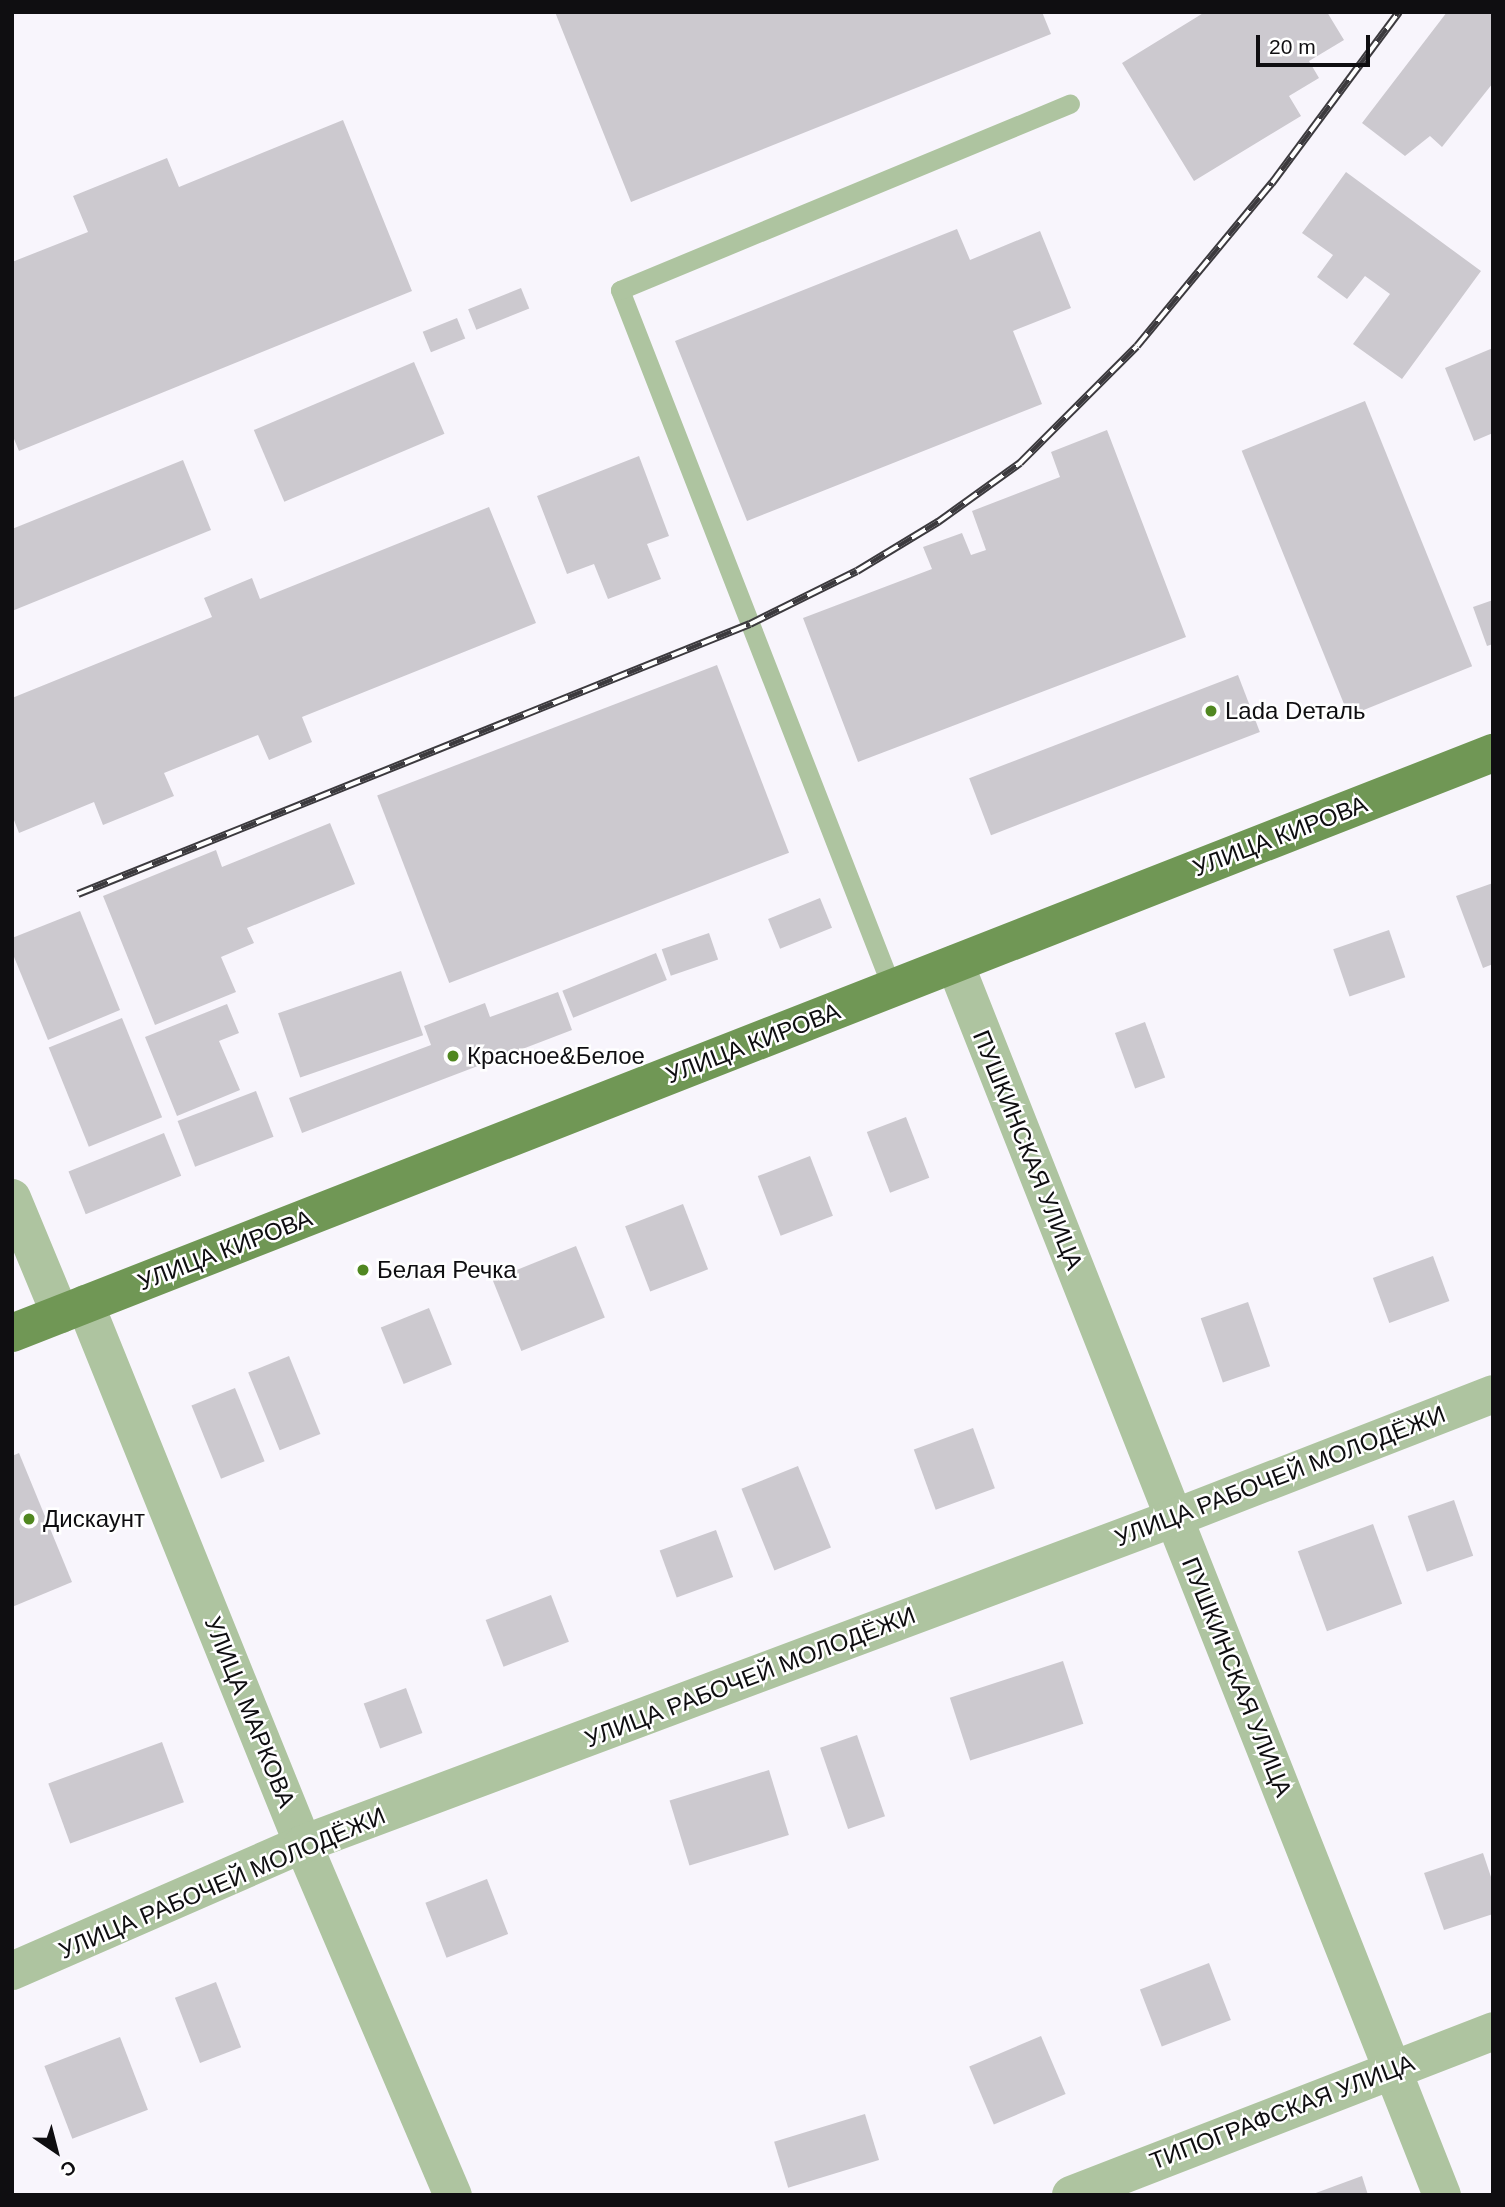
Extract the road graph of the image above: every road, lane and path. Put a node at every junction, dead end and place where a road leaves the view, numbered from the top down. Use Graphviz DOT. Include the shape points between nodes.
graph roads {
  1 [pos="1070,104"];
  2 [pos="1493,753"];
  3 [pos="955,964"];
  4 [pos="892,988"];
  5 [pos="12,1198"];
  6 [pos="72,1309"];
  7 [pos="12,1333"];
  8 [pos="1493,1394"];
  9 [pos="1174,1518"];
  10 [pos="303,1844"];
  11 [pos="12,1971"];
  12 [pos="1493,2031"];
  13 [pos="1392,2069"];
  14 [pos="453,2195"];
  15 [pos="1072,2195"];
  16 [pos="1442,2195"];
  1 -- 4 [label="lane" via="620,290"];
  2 -- 3 [label="main road, УЛИЦА КИРОВА"];
  3 -- 4 [label="main road, УЛИЦА КИРОВА"];
  3 -- 9 [label="street, ПУШКИНСКАЯ УЛИЦА"];
  4 -- 6 [label="main road, УЛИЦА КИРОВА"];
  5 -- 6 [label="street, УЛИЦА МАРКОВА"];
  6 -- 7 [label="main road, УЛИЦА КИРОВА"];
  6 -- 10 [label="street, УЛИЦА МАРКОВА"];
  8 -- 9 [label="street, УЛИЦА РАБОЧЕЙ МОЛОДЁЖИ"];
  9 -- 10 [label="street, УЛИЦА РАБОЧЕЙ МОЛОДЁЖИ"];
  9 -- 13 [label="street, ПУШКИНСКАЯ УЛИЦА"];
  10 -- 11 [label="street, УЛИЦА РАБОЧЕЙ МОЛОДЁЖИ"];
  10 -- 14 [label="street, УЛИЦА МАРКОВА"];
  12 -- 13 [label="street, ТИПОГРАФСКАЯ УЛИЦА"];
  13 -- 15 [label="street, ТИПОГРАФСКАЯ УЛИЦА"];
  13 -- 16 [label="street, ПУШКИНСКАЯ УЛИЦА"];
}
